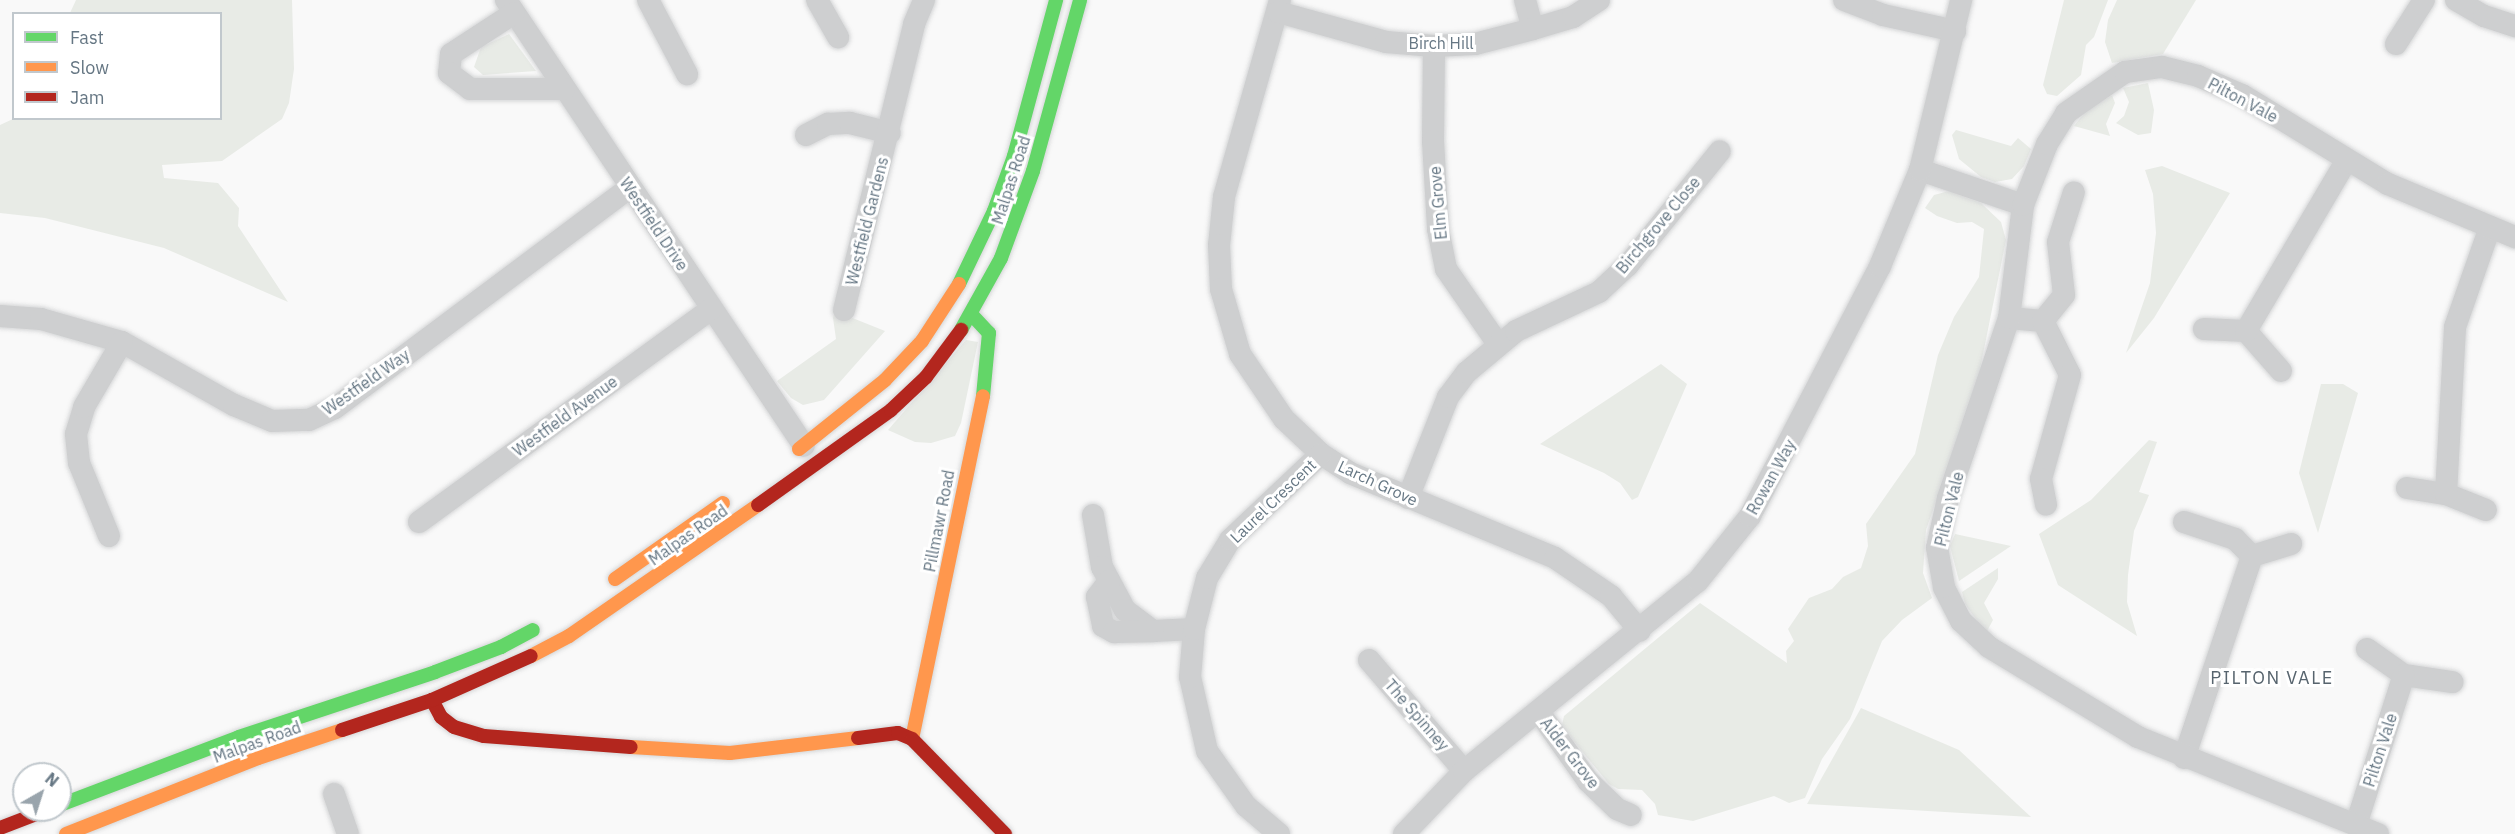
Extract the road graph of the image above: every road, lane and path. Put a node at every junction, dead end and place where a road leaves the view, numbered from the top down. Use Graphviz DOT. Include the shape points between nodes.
graph roads {
  1 [pos="648,0"];
  2 [pos="817,0"];
  3 [pos="924,0"];
  4 [pos="1056,0"];
  5 [pos="1080,0"];
  6 [pos="1525,0"];
  7 [pos="1599,0"];
  8 [pos="1844,0"];
  9 [pos="1960,0"];
  10 [pos="2424,0"];
  11 [pos="2456,0"];
  12 [pos="510,6"];
  13 [pos="1279,6"];
  14 [pos="2515,26"];
  15 [pos="1533,29"];
  16 [pos="1955,31"];
  17 [pos="838,37"];
  18 [pos="2396,44"];
  19 [pos="1434,46"];
  20 [pos="687,74"];
  21 [pos="564,89"];
  22 [pos="890,133"];
  23 [pos="806,135"];
  24 [pos="1720,151"];
  25 [pos="2346,161"];
  26 [pos="1920,170"];
  27 [pos="630,187"];
  28 [pos="2074,192"];
  29 [pos="2023,205"];
  30 [pos="2490,227"];
  31 [pos="2515,237"];
  32 [pos="711,309"];
  33 [pos="844,310"];
  34 [pos="972,315"];
  35 [pos="0,316"];
  36 [pos="2009,318"];
  37 [pos="2043,321"];
  38 [pos="2204,329"];
  39 [pos="2246,331"];
  40 [pos="122,342"];
  41 [pos="1498,344"];
  42 [pos="2281,371"];
  43 [pos="804,446"];
  44 [pos="1321,454"];
  45 [pos="785,459"];
  46 [pos="2407,488"];
  47 [pos="737,493"];
  48 [pos="2446,494"];
  49 [pos="1408,498"];
  50 [pos="2046,505"];
  51 [pos="2486,510"];
  52 [pos="1093,515"];
  53 [pos="419,522"];
  54 [pos="2184,522"];
  55 [pos="108,536"];
  56 [pos="2291,544"];
  57 [pos="2252,556"];
  58 [pos="598,591"];
  59 [pos="550,620"];
  60 [pos="1194,629"];
  61 [pos="1640,631"];
  62 [pos="2367,649"];
  63 [pos="1369,660"];
  64 [pos="435,672"];
  65 [pos="2404,675"];
  66 [pos="2452,682"];
  67 [pos="457,696"];
  68 [pos="432,700"];
  69 [pos="1539,712"];
  70 [pos="470,715"];
  71 [pos="510,737"];
  72 [pos="912,739"];
  73 [pos="2184,758"];
  74 [pos="1464,771"];
  75 [pos="334,794"];
  76 [pos="72,800"];
  77 [pos="1631,815"];
  78 [pos="16,822"];
  79 [pos="2356,825"];
  80 [pos="0,828"];
  81 [pos="66,834"];
  82 [pos="348,834"];
  83 [pos="1005,834"];
  84 [pos="1279,834"];
  85 [pos="1404,834"];
  86 [pos="2378,834"];
  1 -- 20 [label="street"];
  2 -- 17 [label="street"];
  3 -- 22 [label="street, Westfield Gardens" via="914,24"];
  4 -- 43 [label="main road, Malpas Road" via="1002,189 952,297 922,341 885,380"];
  5 -- 34 [label="main road, Malpas Road" via="1017,218"];
  6 -- 15 [label="street"];
  7 -- 15 [label="street, Birch Hill" via="1573,17"];
  8 -- 16 [label="street" via="1883,15"];
  9 -- 16 [label="street, Rowan Way"];
  10 -- 18 [label="street"];
  11 -- 14 [label="street" via="2484,16"];
  12 -- 21 [label="street, Westfield Drive"];
  12 -- 21 [label="street" via="451,54 449,73 470,89"];
  13 -- 19 [label="street, Birch Hill" via="1386,42"];
  13 -- 44 [label="street, Larch Grove" via="1224,197 1219,246 1221,289 1240,354 1284,419"];
  15 -- 19 [label="street, Birch Hill" via="1475,44"];
  16 -- 26 [label="street, Rowan Way"];
  19 -- 41 [label="street, Elm Grove" via="1432,141 1438,229 1446,269"];
  21 -- 27 [label="street, Westfield Drive"];
  22 -- 23 [label="street" via="850,123 828,124"];
  22 -- 33 [label="street, Westfield Gardens"];
  24 -- 41 [label="street, Birchgrove Close" via="1628,265 1599,292"];
  25 -- 29 [label="street, Pilton Vale" via="2242,95 2198,76 2162,67 2124,72 2066,113 2047,144"];
  25 -- 30 [label="street, Pilton Vale" via="2437,207"];
  25 -- 39 [label="street"];
  26 -- 29 [label="street"];
  26 -- 61 [label="street, Rowan Way" via="1880,266 1749,516 1698,581"];
  27 -- 32 [label="street, Westfield Drive"];
  27 -- 40 [label="street, Westfield Way" via="335,408 309,420 272,422"];
  28 -- 37 [label="street" via="2058,242 2064,295"];
  29 -- 36 [label="street, Pilton Vale"];
  30 -- 31 [label="street, Pilton Vale"];
  30 -- 48 [label="street" via="2455,327"];
  32 -- 43 [label="street, Westfield Drive"];
  32 -- 53 [label="street, Westfield Avenue"];
  34 -- 67 [label="main road, Malpas Road" via="926,377 891,410 569,636"];
  34 -- 72 [label="main road, Pillmawr Road" via="989,333 987,377 960,491 942,607"];
  35 -- 40 [label="street, Westfield Way" via="41,319"];
  36 -- 37 [label="street"];
  36 -- 73 [label="street, Pilton Vale" via="1948,498 1937,548 1944,587 1961,621 1989,647 2138,737"];
  37 -- 50 [label="street" via="2070,375 2041,479"];
  38 -- 39 [label="street"];
  39 -- 42 [label="street"];
  40 -- 55 [label="street" via="84,407 76,434 79,463"];
  41 -- 49 [label="street, Birchgrove Close" via="1448,397"];
  43 -- 45 [label="main road, Malpas Road"];
  44 -- 49 [label="street, Larch Grove" via="1350,473"];
  44 -- 60 [label="street, Laurel Crescent" via="1230,540 1208,578"];
  46 -- 48 [label="street"];
  47 -- 58 [label="main road, Malpas Road"];
  48 -- 51 [label="street"];
  49 -- 61 [label="street, Larch Grove" via="1573,568 1611,596"];
  52 -- 60 [label="street" via="1102,567 1125,610 1153,631"];
  54 -- 57 [label="street" via="2235,539"];
  56 -- 57 [label="street"];
  57 -- 73 [label="street"];
  59 -- 64 [label="main road, Malpas Road" via="501,647"];
  60 -- 84 [label="street, Laurel Crescent" via="1190,677 1207,751 1246,807"];
  61 -- 69 [label="street, Rowan Way"];
  62 -- 65 [label="street"];
  63 -- 74 [label="street, The Spinney"];
  64 -- 67 [label="main road"];
  64 -- 68 [label="main road"];
  64 -- 76 [label="main road, Malpas Road" via="239,737"];
  65 -- 66 [label="street"];
  65 -- 79 [label="street, Pilton Vale"];
  67 -- 68 [label="main road, Malpas Road"];
  68 -- 71 [label="main road" via="441,717 454,727 484,736"];
  68 -- 81 [label="main road, Malpas Road" via="258,758"];
  69 -- 74 [label="street, Rowan Way"];
  69 -- 77 [label="street, Alder Grove" via="1588,781 1617,809"];
  70 -- 71 [label="main road"];
  71 -- 72 [label="main road" via="730,753 881,734"];
  72 -- 83 [label="main road"];
  73 -- 79 [label="street, Pilton Vale"];
  74 -- 85 [label="street, Rowan Way"];
  75 -- 82 [label="street"];
  78 -- 80 [label="main road"];
  79 -- 86 [label="street, Pilton Vale"];
}
